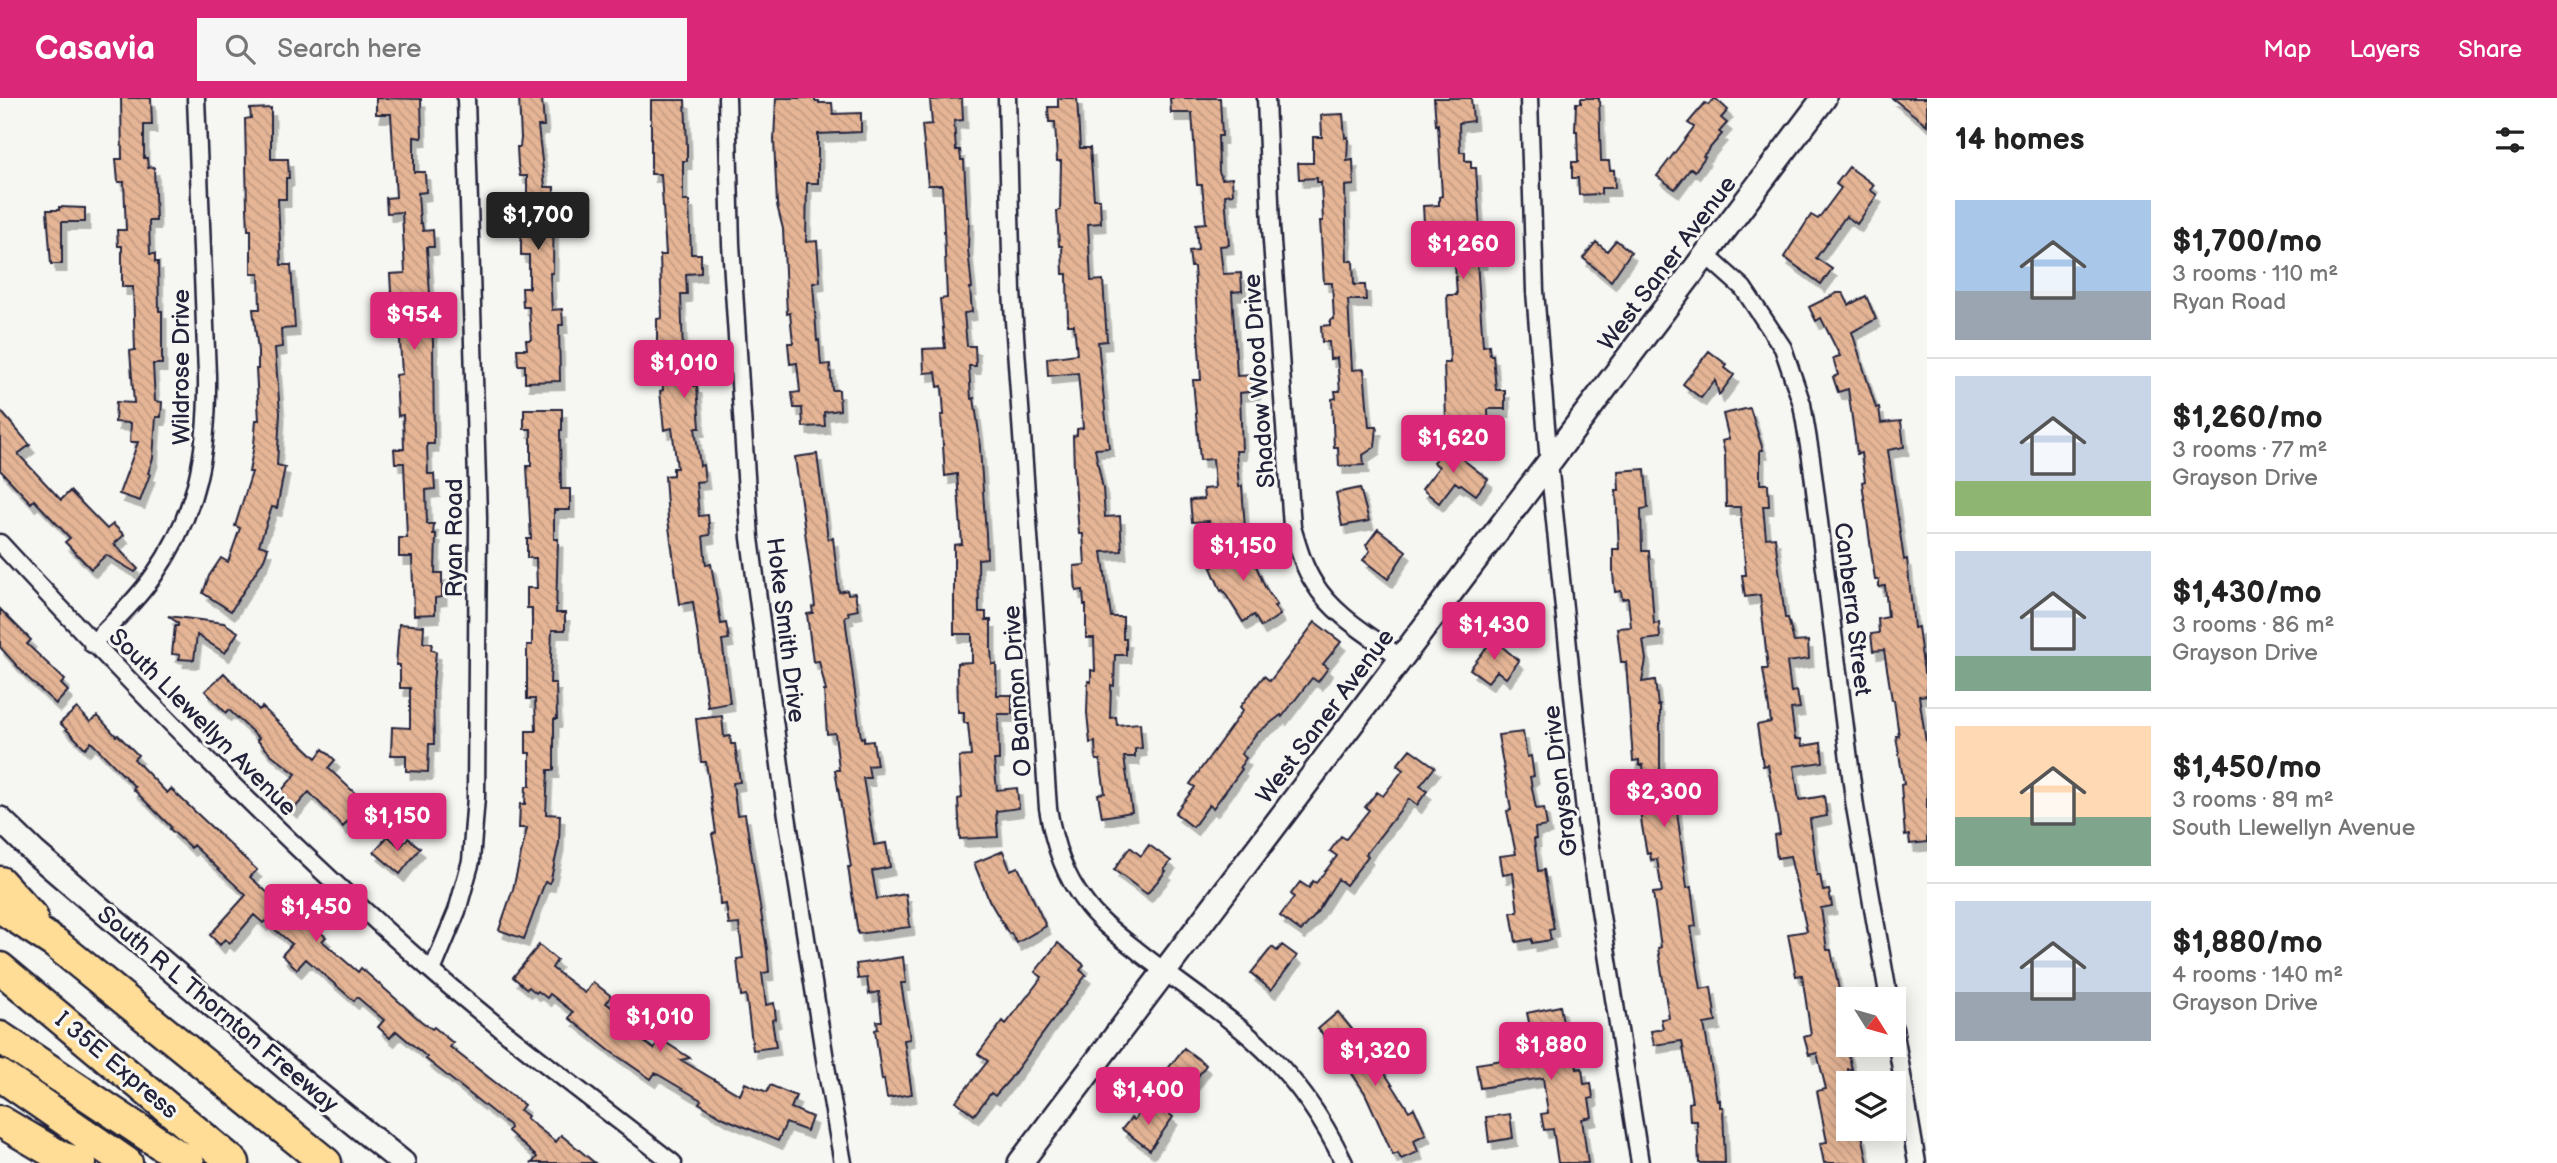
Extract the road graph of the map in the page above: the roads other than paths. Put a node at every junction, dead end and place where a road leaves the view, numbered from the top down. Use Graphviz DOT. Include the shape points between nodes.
graph roads {
  1 [pos="196,98"];
  2 [pos="466,98"];
  3 [pos="727,98"];
  4 [pos="1007,98"];
  5 [pos="1266,98"];
  6 [pos="1529,98"];
  7 [pos="1824,98"];
  8 [pos="1706,255"];
  9 [pos="1549,463"];
  10 [pos="0,543"];
  11 [pos="92,643"];
  12 [pos="1401,658"];
  13 [pos="0,819"];
  14 [pos="0,882"];
  15 [pos="0,906"];
  16 [pos="55,943"];
  17 [pos="0,968"];
  18 [pos="432,971"];
  19 [pos="1166,972"];
  20 [pos="1887,987"];
  21 [pos="0,1037"];
  22 [pos="1899,1057"];
  23 [pos="0,1075"];
  24 [pos="0,1121"];
  25 [pos="674,1162"];
  26 [pos="81,1163"];
  27 [pos="127,1163"];
  28 [pos="189,1163"];
  29 [pos="234,1163"];
  30 [pos="326,1163"];
  31 [pos="402,1163"];
  32 [pos="843,1163"];
  33 [pos="1020,1163"];
  34 [pos="1344,1163"];
  35 [pos="1640,1163"];
  36 [pos="1917,1163"];
  1 -- 11 [label="street, Wildrose Drive" via="208,416 203,459 193,500 154,576"];
  2 -- 18 [label="street, Ryan Road" via="478,517 476,797 471,860 457,911"];
  3 -- 32 [label="street, Hoke Smith Drive" via="731,244 750,538 785,803"];
  4 -- 19 [label="street, O Bannon Drive" via="1012,292 1053,837 1083,901 1108,928"];
  5 -- 12 [label="street, Shadow Wood Drive" via="1292,527 1300,556 1330,604"];
  6 -- 9 [label="street, Grayson Drive" via="1535,291"];
  7 -- 8 [label="street, West Saner Avenue"];
  8 -- 9 [label="street, West Saner Avenue"];
  8 -- 20 [label="street, Canberra Street" via="1743,288 1783,348 1802,404 1855,807"];
  9 -- 12 [label="street, West Saner Avenue"];
  9 -- 35 [label="street, Grayson Drive" via="1586,821"];
  10 -- 11 [label="street, South Llewellyn Avenue"];
  11 -- 18 [label="street, South Llewellyn Avenue" via="264,818"];
  12 -- 19 [label="street, West Saner Avenue"];
  13 -- 31 [label="street, South R L Thornton Freeway" via="34,853"];
  14 -- 16 [label="highway"];
  15 -- 16 [label="highway, South R L Thornton Freeway"];
  16 -- 30 [label="highway, South R L Thornton Freeway"];
  17 -- 29 [label="highway, I 35E Express"];
  18 -- 25 [label="street, South Llewellyn Avenue"];
  19 -- 33 [label="street, West Saner Avenue"];
  19 -- 34 [label="street, O Bannon Drive" via="1269,1054 1300,1088"];
  21 -- 28 [label="highway, I 35E Express"];
  22 -- 36 [label="street"];
  23 -- 27 [label="highway"];
  24 -- 26 [label="highway" via="61,1157"];
}
